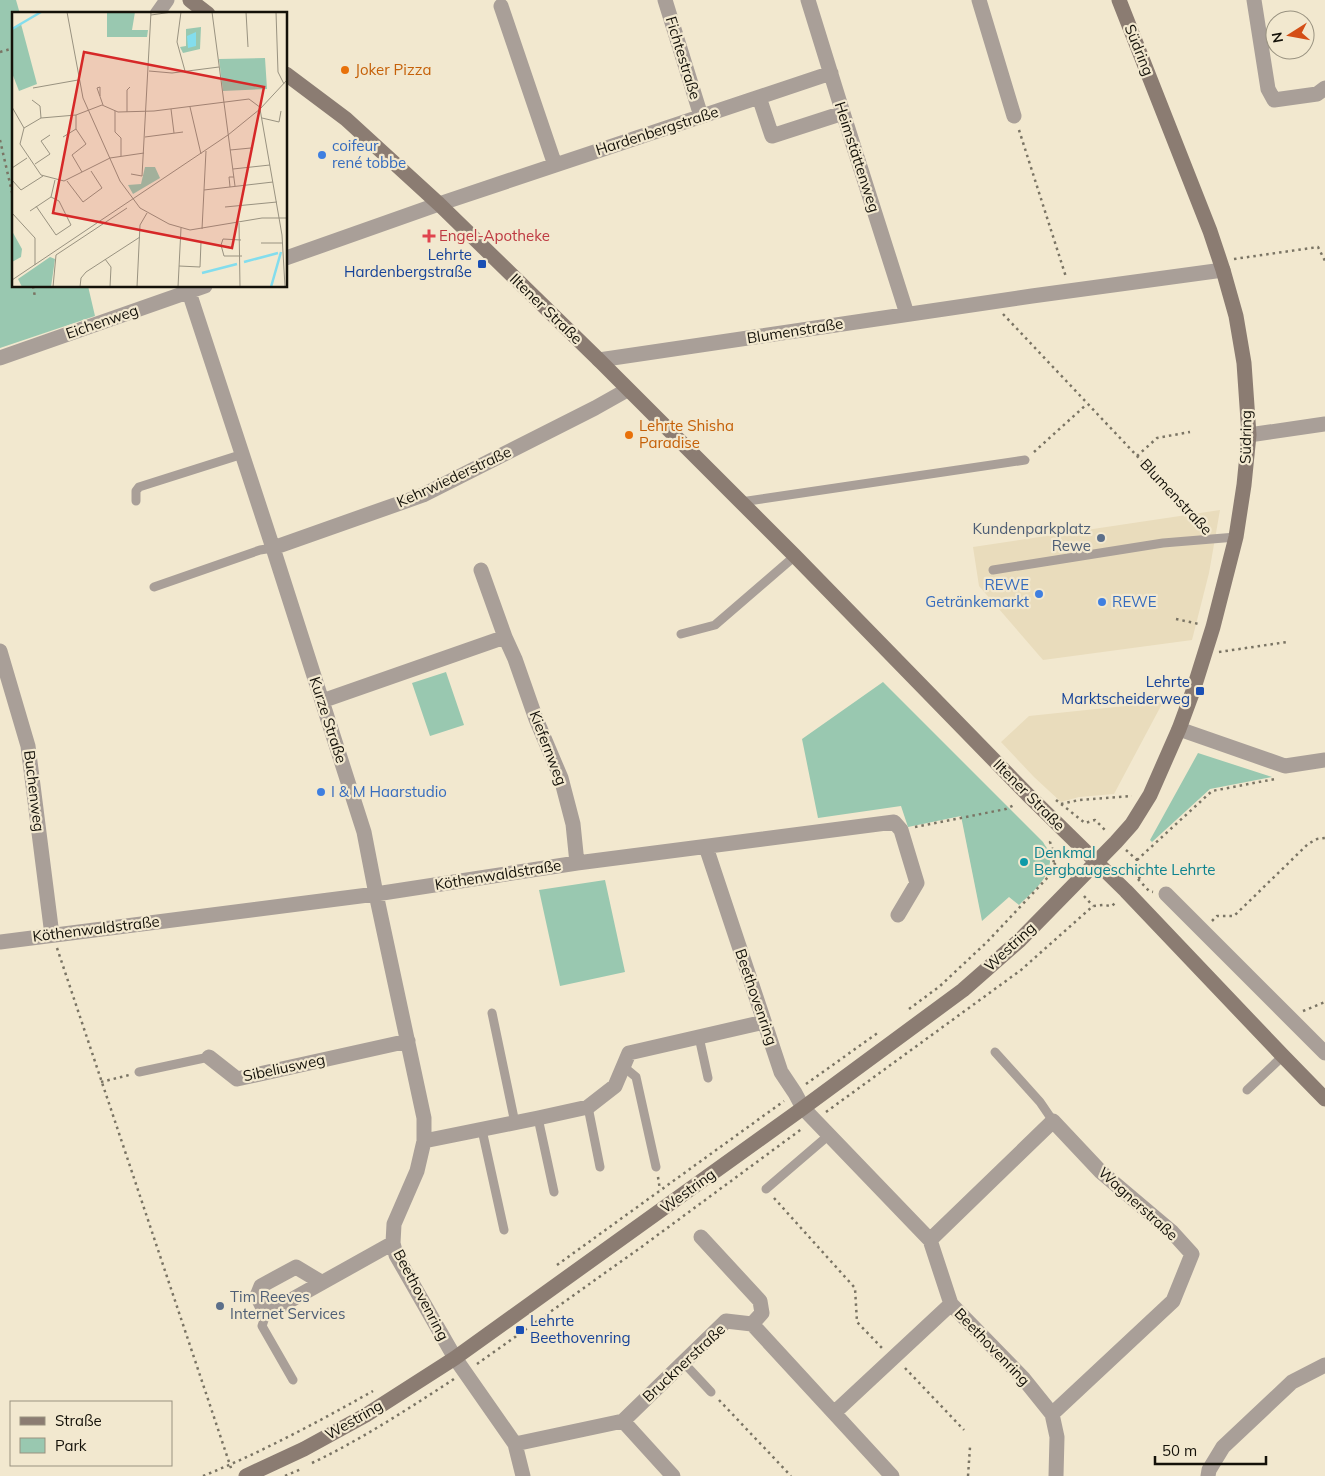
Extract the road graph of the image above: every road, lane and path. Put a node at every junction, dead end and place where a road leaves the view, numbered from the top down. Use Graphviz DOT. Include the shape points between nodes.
graph roads {
  1 [pos="167,0"];
  2 [pos="190,0"];
  3 [pos="665,0"];
  4 [pos="808,0"];
  5 [pos="979,0"];
  6 [pos="1118,0"];
  7 [pos="1254,0"];
  8 [pos="501,6"];
  9 [pos="158,12"];
  10 [pos="205,12"];
  11 [pos="831,73"];
  12 [pos="288,76"];
  13 [pos="1325,88"];
  14 [pos="759,97"];
  15 [pos="843,113"];
  16 [pos="701,116"];
  17 [pos="1014,116"];
  18 [pos="0,140"];
  19 [pos="555,165"];
  20 [pos="12,192"];
  21 [pos="439,204"];
  22 [pos="288,257"];
  23 [pos="1325,261"];
  24 [pos="1222,266"];
  25 [pos="33,288"];
  26 [pos="189,289"];
  27 [pos="1070,291"];
  28 [pos="35,297"];
  29 [pos="992,302"];
  30 [pos="908,314"];
  31 [pos="0,358"];
  32 [pos="599,360"];
  33 [pos="627,390"];
  34 [pos="1088,404"];
  35 [pos="1325,424"];
  36 [pos="1190,432"];
  37 [pos="1249,435"];
  38 [pos="243,454"];
  39 [pos="1137,456"];
  40 [pos="1025,460"];
  41 [pos="136,501"];
  42 [pos="741,502"];
  43 [pos="1236,536"];
  44 [pos="1215,538"];
  45 [pos="273,548"];
  46 [pos="795,556"];
  47 [pos="481,570"];
  48 [pos="993,570"];
  49 [pos="154,587"];
  50 [pos="1176,619"];
  51 [pos="1213,627"];
  52 [pos="681,634"];
  53 [pos="505,637"];
  54 [pos="1287,642"];
  55 [pos="0,651"];
  56 [pos="1204,654"];
  57 [pos="322,700"];
  58 [pos="1179,728"];
  59 [pos="1325,760"];
  60 [pos="1285,766"];
  61 [pos="1150,795"];
  62 [pos="1031,798"];
  63 [pos="1061,804"];
  64 [pos="901,830"];
  65 [pos="1325,838"];
  66 [pos="1050,842"];
  67 [pos="706,847"];
  68 [pos="1137,860"];
  69 [pos="1096,861"];
  70 [pos="577,863"];
  71 [pos="1126,891"];
  72 [pos="376,894"];
  73 [pos="1166,894"];
  74 [pos="1093,906"];
  75 [pos="898,915"];
  76 [pos="1201,930"];
  77 [pos="52,935"];
  78 [pos="0,942"];
  79 [pos="1325,1002"];
  80 [pos="492,1013"];
  81 [pos="904,1013"];
  82 [pos="1293,1021"];
  83 [pos="764,1022"];
  84 [pos="881,1030"];
  85 [pos="699,1037"];
  86 [pos="408,1041"];
  87 [pos="995,1052"];
  88 [pos="1325,1053"];
  89 [pos="209,1056"];
  90 [pos="1283,1056"];
  91 [pos="624,1067"];
  92 [pos="139,1072"];
  93 [pos="708,1078"];
  94 [pos="101,1082"];
  95 [pos="1247,1090"];
  96 [pos="795,1093"];
  97 [pos="1325,1098"];
  98 [pos="588,1107"];
  99 [pos="803,1108"];
  100 [pos="538,1118"];
  101 [pos="1053,1121"];
  102 [pos="515,1123"];
  103 [pos="482,1130"];
  104 [pos="829,1135"];
  105 [pos="424,1141"];
  106 [pos="600,1167"];
  107 [pos="656,1167"];
  108 [pos="766,1189"];
  109 [pos="554,1192"];
  110 [pos="504,1230"];
  111 [pos="701,1237"];
  112 [pos="930,1240"];
  113 [pos="393,1242"];
  114 [pos="550,1270"];
  115 [pos="321,1282"];
  116 [pos="950,1304"];
  117 [pos="266,1314"];
  118 [pos="752,1324"];
  119 [pos="892,1357"];
  120 [pos="455,1358"];
  121 [pos="682,1362"];
  122 [pos="1325,1365"];
  123 [pos="293,1380"];
  124 [pos="374,1391"];
  125 [pos="711,1392"];
  126 [pos="834,1413"];
  127 [pos="1052,1414"];
  128 [pos="623,1421"];
  129 [pos="964,1430"];
  130 [pos="515,1444"];
  131 [pos="970,1447"];
  132 [pos="230,1465"];
  133 [pos="203,1476"];
  134 [pos="233,1476"];
  135 [pos="246,1476"];
  136 [pos="523,1476"];
  137 [pos="673,1476"];
  138 [pos="791,1476"];
  139 [pos="892,1476"];
  140 [pos="968,1476"];
  141 [pos="1056,1476"];
  142 [pos="1208,1476"];
  1 -- 9 [label="street"];
  2 -- 10 [label="street"];
  3 -- 16 [label="street, Fichtestraße"];
  4 -- 11 [label="street, Heimstättenweg"];
  5 -- 17 [label="street"];
  6 -- 24 [label="street, Südring"];
  7 -- 13 [label="street" via="1268,89 1274,100 1317,94"];
  8 -- 19 [label="street"];
  11 -- 14 [label="street, Hardenbergstraße"];
  11 -- 15 [label="street, Heimstättenweg"];
  12 -- 21 [label="street, Iltener Straße" via="346,119"];
  14 -- 15 [label="street" via="772,136"];
  14 -- 16 [label="street, Hardenbergstraße"];
  15 -- 30 [label="street, Heimstättenweg"];
  16 -- 19 [label="street, Hardenbergstraße"];
  17 -- 27 [label="path"];
  18 -- 20 [label="path"];
  19 -- 21 [label="street, Hardenbergstraße"];
  21 -- 22 [label="street"];
  21 -- 32 [label="street, Iltener Straße"];
  23 -- 24 [label="path" via="1318,247"];
  24 -- 27 [label="street, Blumenstraße"];
  24 -- 37 [label="street, Südring" via="1236,316 1244,363"];
  25 -- 28 [label="path"];
  26 -- 31 [label="street, Eichenweg"];
  26 -- 38 [label="street, Kurze Straße"];
  27 -- 29 [label="street, Blumenstraße"];
  29 -- 30 [label="street, Blumenstraße"];
  29 -- 34 [label="path, Blumenstraße"];
  30 -- 32 [label="street, Blumenstraße"];
  32 -- 33 [label="street, Iltener Straße"];
  33 -- 42 [label="street, Iltener Straße"];
  33 -- 45 [label="street, Kehrwiederstraße" via="423,495"];
  34 -- 39 [label="path, Blumenstraße"];
  34 -- 40 [label="path"];
  35 -- 37 [label="street"];
  36 -- 39 [label="path, Blumenstraße" via="1157,438"];
  37 -- 43 [label="street, Südring"];
  38 -- 41 [label="lane" via="138,486"];
  38 -- 45 [label="street, Kurze Straße"];
  39 -- 44 [label="path, Blumenstraße"];
  40 -- 42 [label="lane"];
  42 -- 46 [label="street, Iltener Straße"];
  43 -- 44 [label="lane"];
  43 -- 51 [label="street, Südring"];
  44 -- 48 [label="lane"];
  45 -- 49 [label="lane"];
  45 -- 57 [label="street, Kurze Straße"];
  46 -- 52 [label="lane" via="715,625"];
  46 -- 62 [label="street, Iltener Straße"];
  47 -- 53 [label="street, Kiefernweg"];
  50 -- 51 [label="path"];
  51 -- 56 [label="street, Südring"];
  53 -- 57 [label="street"];
  53 -- 70 [label="street, Kiefernweg" via="562,778 573,824"];
  54 -- 56 [label="path"];
  55 -- 77 [label="street, Buchenweg" via="28,746"];
  56 -- 58 [label="street, Südring"];
  57 -- 72 [label="street, Kurze Straße" via="364,832"];
  58 -- 60 [label="street"];
  58 -- 61 [label="street, Südring"];
  59 -- 60 [label="street"];
  60 -- 68 [label="path" via="1278,779 1212,791"];
  61 -- 63 [label="path"];
  61 -- 69 [label="street, Südring" via="1132,824"];
  62 -- 64 [label="path" via="1006,809"];
  62 -- 69 [label="street, Iltener Straße"];
  64 -- 67 [label="street, Köthenwaldstraße" via="894,822"];
  64 -- 75 [label="street" via="917,883"];
  65 -- 76 [label="path" via="1308,844 1234,916 1217,916"];
  66 -- 81 [label="path" via="1055,856 1050,874 988,942 940,986"];
  67 -- 70 [label="street, Köthenwaldstraße"];
  67 -- 83 [label="street, Beethovenring"];
  69 -- 71 [label="street, Iltener Straße"];
  69 -- 99 [label="street, Westring" via="1020,940 963,990"];
  70 -- 72 [label="street, Köthenwaldstraße"];
  71 -- 74 [label="path" via="1112,906"];
  71 -- 90 [label="street, Iltener Straße"];
  72 -- 77 [label="street, Köthenwaldstraße"];
  72 -- 86 [label="street, Beethovenring"];
  73 -- 76 [label="street"];
  76 -- 82 [label="street"];
  77 -- 78 [label="street, Köthenwaldstraße"];
  77 -- 94 [label="path"];
  79 -- 82 [label="path" via="1303,1011"];
  80 -- 102 [label="lane"];
  82 -- 88 [label="street"];
  83 -- 85 [label="street"];
  83 -- 96 [label="street, Beethovenring" via="781,1072"];
  84 -- 96 [label="path"];
  85 -- 91 [label="street" via="629,1053"];
  85 -- 93 [label="lane"];
  86 -- 89 [label="street, Sibeliusweg" via="237,1079"];
  86 -- 105 [label="street, Beethovenring" via="424,1118"];
  87 -- 101 [label="lane"];
  89 -- 92 [label="lane, Sibeliusweg"];
  90 -- 95 [label="lane"];
  90 -- 97 [label="street, Iltener Straße"];
  91 -- 98 [label="street" via="614,1086"];
  91 -- 107 [label="lane" via="636,1077"];
  92 -- 94 [label="path"];
  94 -- 132 [label="path"];
  96 -- 99 [label="street, Beethovenring"];
  96 -- 114 [label="path"];
  98 -- 100 [label="street"];
  98 -- 106 [label="lane"];
  99 -- 104 [label="street, Beethovenring"];
  99 -- 120 [label="street, Westring"];
  100 -- 102 [label="street"];
  100 -- 109 [label="lane"];
  101 -- 112 [label="street"];
  101 -- 127 [label="street, Wagnerstraße" via="1100,1172 1172,1232 1192,1254 1174,1301"];
  102 -- 103 [label="street"];
  103 -- 105 [label="street"];
  103 -- 110 [label="lane"];
  104 -- 108 [label="lane"];
  104 -- 112 [label="street, Beethovenring"];
  105 -- 113 [label="street, Beethovenring" via="417,1171 394,1224"];
  108 -- 119 [label="path" via="855,1288 856,1322"];
  111 -- 118 [label="street" via="760,1301 762,1314"];
  112 -- 116 [label="street, Beethovenring"];
  113 -- 115 [label="street"];
  113 -- 120 [label="street, Beethovenring" via="396,1255"];
  115 -- 117 [label="street"];
  115 -- 117 [label="street" via="296,1267 261,1286 257,1296"];
  116 -- 119 [label="street"];
  116 -- 127 [label="street, Beethovenring" via="1023,1378"];
  117 -- 123 [label="lane" via="262,1326"];
  118 -- 121 [label="street, Brucknerstraße" via="726,1321"];
  118 -- 126 [label="street"];
  119 -- 126 [label="street"];
  119 -- 129 [label="path"];
  120 -- 130 [label="street, Beethovenring"];
  120 -- 135 [label="street, Westring" via="366,1415"];
  121 -- 125 [label="lane"];
  121 -- 128 [label="street, Brucknerstraße"];
  122 -- 142 [label="street" via="1292,1382 1223,1447"];
  124 -- 132 [label="path" via="292,1436"];
  125 -- 138 [label="path"];
  126 -- 139 [label="street"];
  127 -- 141 [label="street, Beethovenring" via="1057,1437"];
  128 -- 130 [label="street"];
  128 -- 137 [label="street"];
  130 -- 136 [label="street, Beethovenring"];
  131 -- 140 [label="path"];
  132 -- 133 [label="path"];
  132 -- 134 [label="path"];
}
